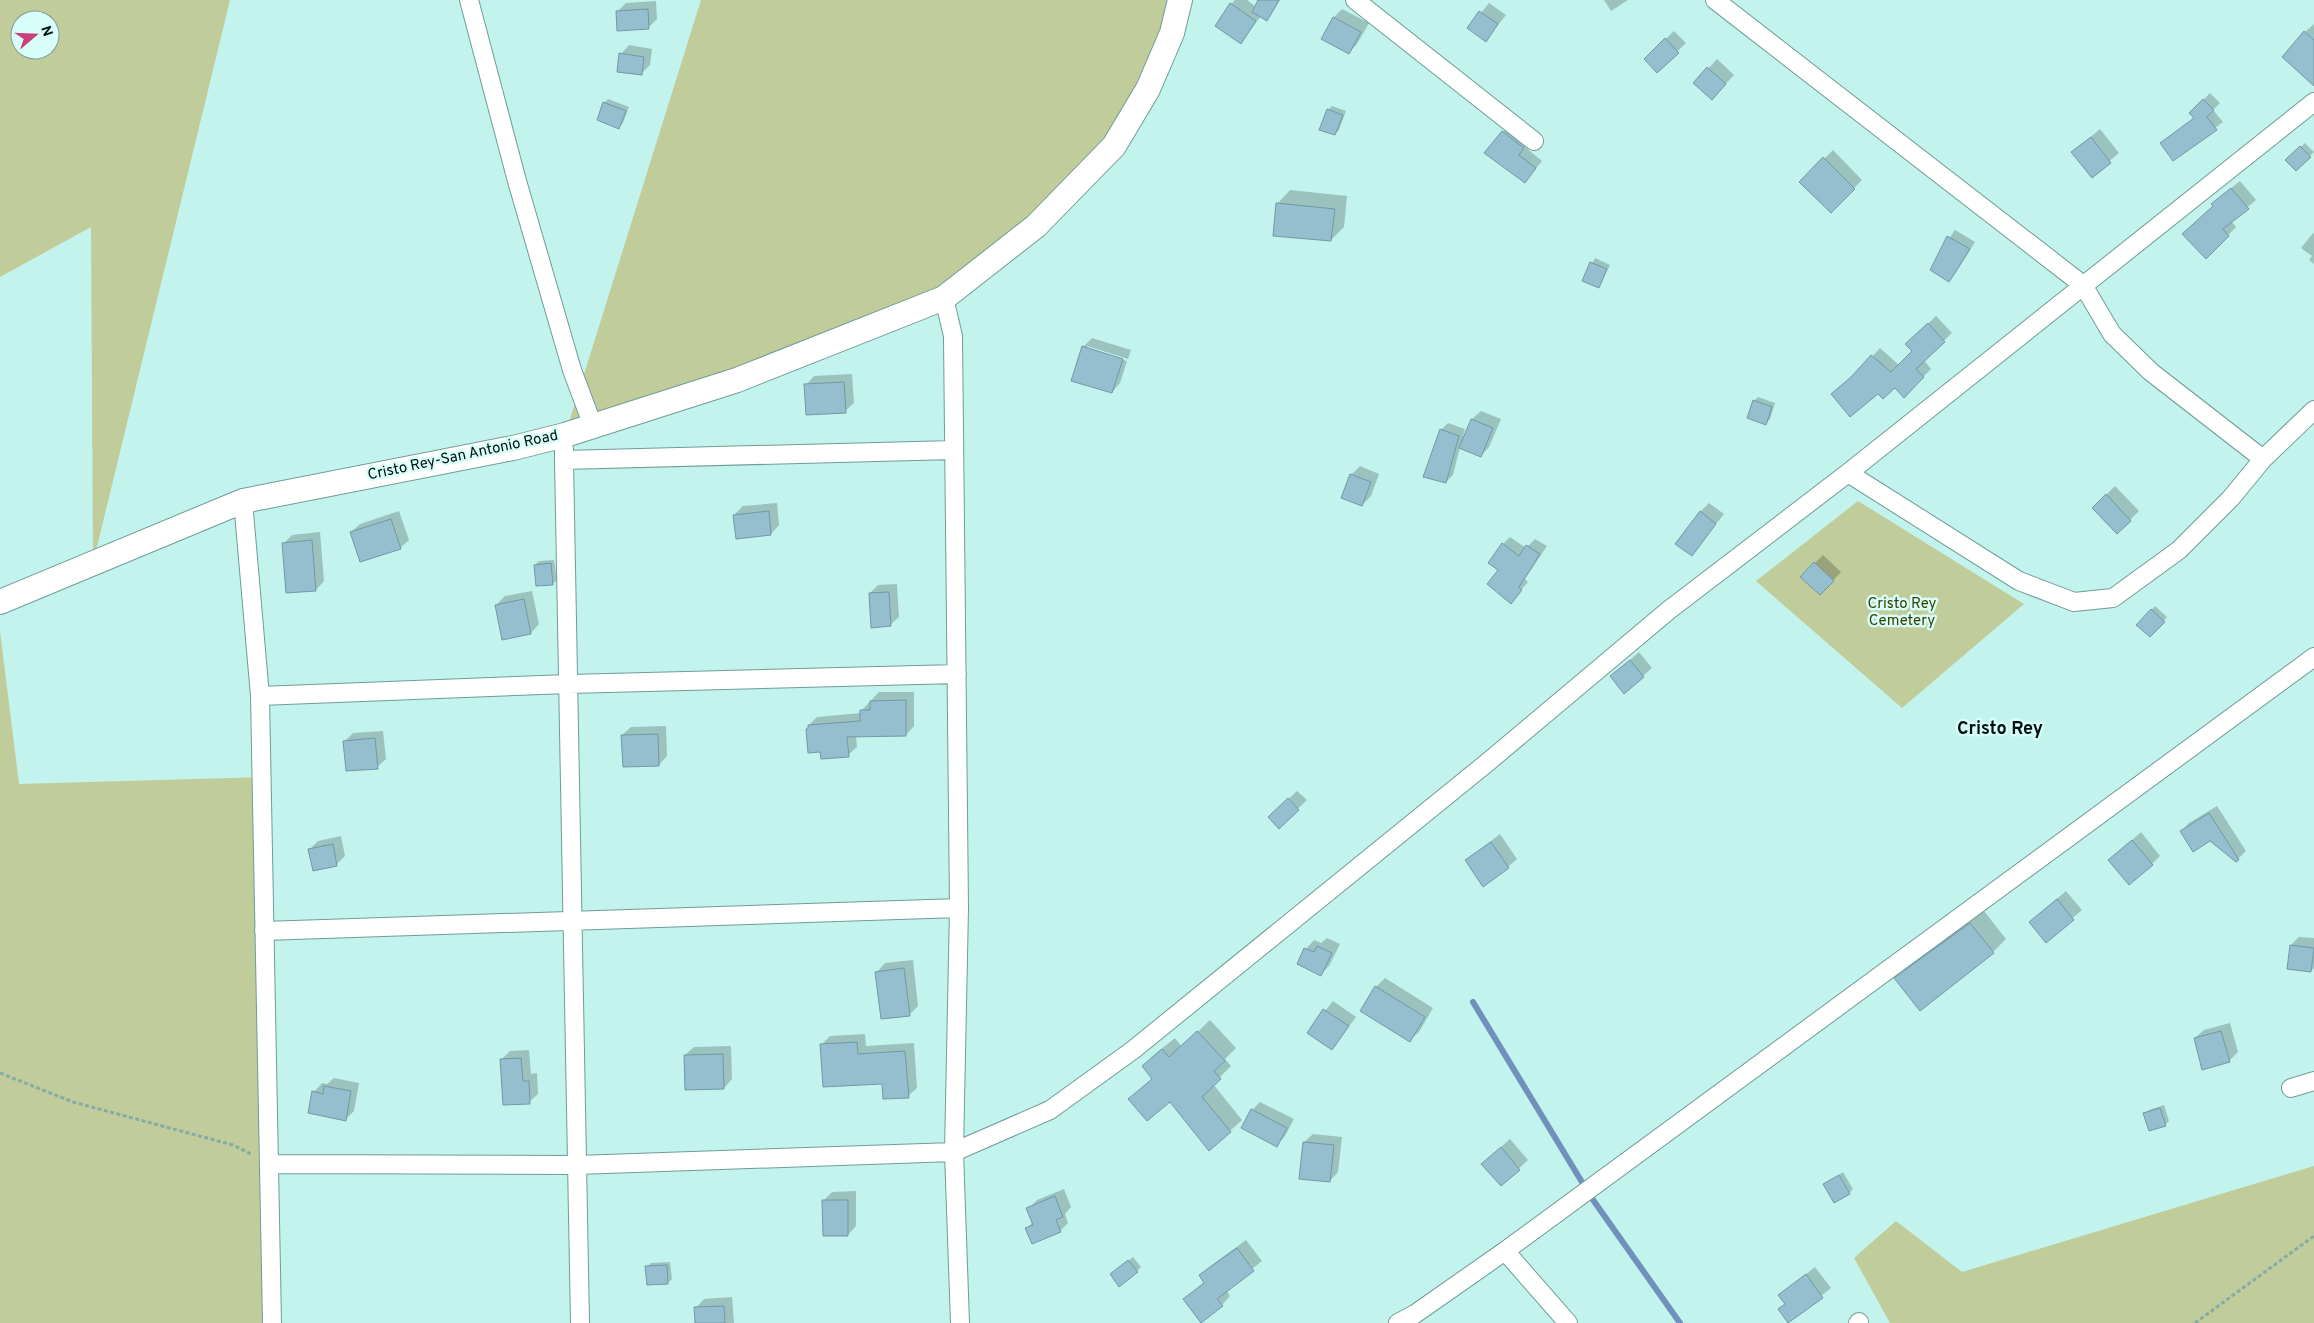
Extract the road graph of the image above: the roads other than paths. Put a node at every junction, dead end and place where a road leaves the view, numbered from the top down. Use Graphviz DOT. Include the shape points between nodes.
graph roads {
  1 [pos="469,0"];
  2 [pos="1180,0"];
  3 [pos="1355,0"];
  4 [pos="1714,0"];
  5 [pos="2314,102"];
  6 [pos="1534,141"];
  7 [pos="2084,285"];
  8 [pos="944,298"];
  9 [pos="2314,410"];
  10 [pos="594,426"];
  11 [pos="565,435"];
  12 [pos="954,450"];
  13 [pos="2263,459"];
  14 [pos="564,460"];
  15 [pos="1848,473"];
  16 [pos="243,501"];
  17 [pos="0,602"];
  18 [pos="2314,656"];
  19 [pos="957,674"];
  20 [pos="568,684"];
  21 [pos="260,696"];
  22 [pos="959,908"];
  23 [pos="572,922"];
  24 [pos="264,931"];
  25 [pos="2314,1081"];
  26 [pos="2291,1088"];
  27 [pos="954,1152"];
  28 [pos="269,1164"];
  29 [pos="577,1165"];
  30 [pos="1505,1251"];
  31 [pos="272,1323"];
  32 [pos="580,1323"];
  33 [pos="960,1323"];
  34 [pos="1398,1323"];
  35 [pos="1568,1323"];
  1 -- 10 [label="street" via="572,370"];
  2 -- 8 [label="main road, Cristo Rey-San Antonio Road" via="1172,33 1148,89 1114,146 1036,226"];
  3 -- 6 [label="street"];
  4 -- 7 [label="street"];
  5 -- 7 [label="street"];
  7 -- 13 [label="street" via="2112,334 2151,372"];
  7 -- 15 [label="street"];
  8 -- 10 [label="main road, Cristo Rey-San Antonio Road" via="737,380"];
  8 -- 12 [label="street" via="953,336"];
  9 -- 13 [label="street"];
  10 -- 11 [label="main road, Cristo Rey-San Antonio Road"];
  11 -- 14 [label="street"];
  11 -- 16 [label="main road, Cristo Rey-San Antonio Road"];
  12 -- 14 [label="street"];
  12 -- 19 [label="street"];
  13 -- 15 [label="street" via="2231,498 2179,550 2113,598 2074,602 2018,581"];
  14 -- 20 [label="street"];
  15 -- 27 [label="street" via="1662,615 1488,762 1133,1050 1050,1110"];
  16 -- 17 [label="main road, Cristo Rey-San Antonio Road"];
  16 -- 21 [label="street"];
  18 -- 30 [label="street"];
  19 -- 20 [label="street"];
  19 -- 22 [label="street"];
  20 -- 21 [label="street"];
  20 -- 23 [label="street"];
  21 -- 24 [label="street"];
  22 -- 23 [label="street"];
  22 -- 27 [label="street"];
  23 -- 24 [label="street"];
  23 -- 29 [label="street"];
  24 -- 28 [label="street"];
  25 -- 26 [label="street"];
  27 -- 29 [label="street"];
  27 -- 33 [label="street"];
  28 -- 29 [label="street"];
  28 -- 31 [label="street"];
  29 -- 32 [label="street"];
  30 -- 34 [label="street"];
  30 -- 35 [label="street"];
}
